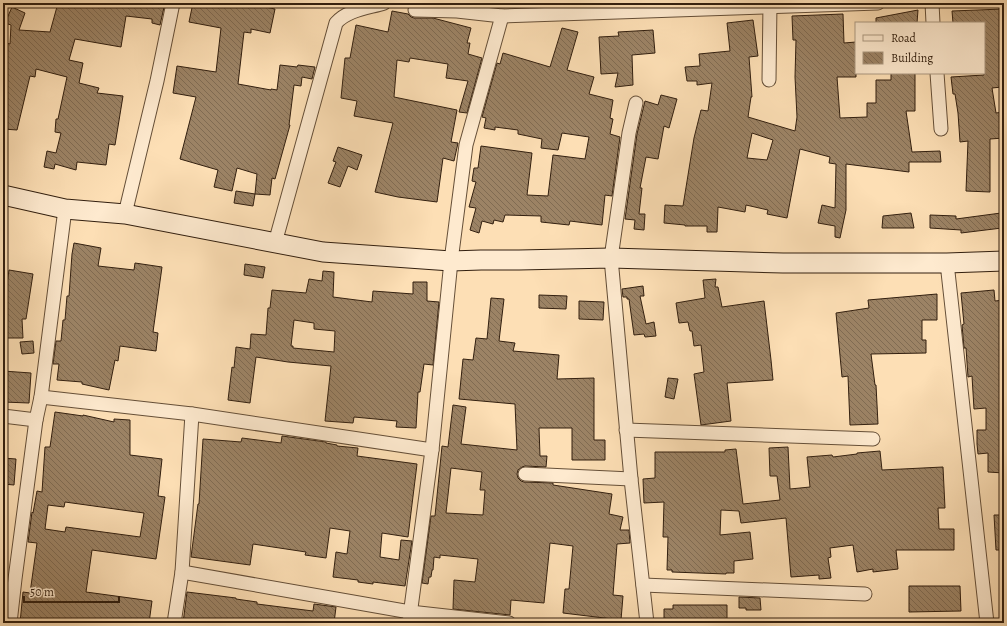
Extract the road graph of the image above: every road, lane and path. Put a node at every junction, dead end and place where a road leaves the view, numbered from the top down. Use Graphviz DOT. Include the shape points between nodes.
graph roads {
  1 [pos="173,3"];
  2 [pos="384,3"];
  3 [pos="878,3"];
  4 [pos="932,3"];
  5 [pos="771,5"];
  6 [pos="415,10"];
  7 [pos="502,16"];
  8 [pos="933,22"];
  9 [pos="937,74"];
  10 [pos="770,80"];
  11 [pos="636,103"];
  12 [pos="941,129"];
  13 [pos="3,195"];
  14 [pos="65,209"];
  15 [pos="125,214"];
  16 [pos="275,243"];
  17 [pos="611,258"];
  18 [pos="451,261"];
  19 [pos="1004,261"];
  20 [pos="947,263"];
  21 [pos="41,397"];
  22 [pos="192,414"];
  23 [pos="3,416"];
  24 [pos="36,420"];
  25 [pos="626,430"];
  26 [pos="874,439"];
  27 [pos="432,450"];
  28 [pos="525,474"];
  29 [pos="631,479"];
  30 [pos="182,572"];
  31 [pos="9,578"];
  32 [pos="642,585"];
  33 [pos="865,594"];
  34 [pos="409,617"];
  35 [pos="10,623"];
  36 [pos="174,623"];
  37 [pos="509,623"];
  38 [pos="646,623"];
  39 [pos="987,623"];
  1 -- 15 [label="street"];
  2 -- 16 [label="street" via="348,14 336,23"];
  3 -- 5 [label="street"];
  4 -- 8 [label="street"];
  5 -- 7 [label="street"];
  5 -- 10 [label="street"];
  6 -- 7 [label="street"];
  7 -- 18 [label="street" via="466,145"];
  9 -- 12 [label="street"];
  11 -- 17 [label="street" via="629,133"];
  13 -- 14 [label="main road"];
  14 -- 15 [label="main road"];
  14 -- 21 [label="street"];
  15 -- 16 [label="main road"];
  16 -- 18 [label="main road" via="323,252"];
  17 -- 18 [label="main road"];
  17 -- 20 [label="main road" via="784,263"];
  17 -- 25 [label="street"];
  18 -- 27 [label="street"];
  19 -- 20 [label="main road"];
  20 -- 39 [label="street"];
  21 -- 22 [label="street"];
  21 -- 24 [label="street"];
  22 -- 27 [label="street"];
  22 -- 30 [label="street"];
  23 -- 24 [label="street"];
  24 -- 31 [label="street"];
  25 -- 26 [label="street"];
  25 -- 29 [label="street"];
  27 -- 34 [label="street"];
  28 -- 29 [label="street"];
  29 -- 32 [label="street"];
  30 -- 34 [label="street"];
  30 -- 36 [label="street"];
  31 -- 35 [label="street"];
  32 -- 33 [label="street"];
  32 -- 38 [label="street"];
  34 -- 37 [label="street"];
}
